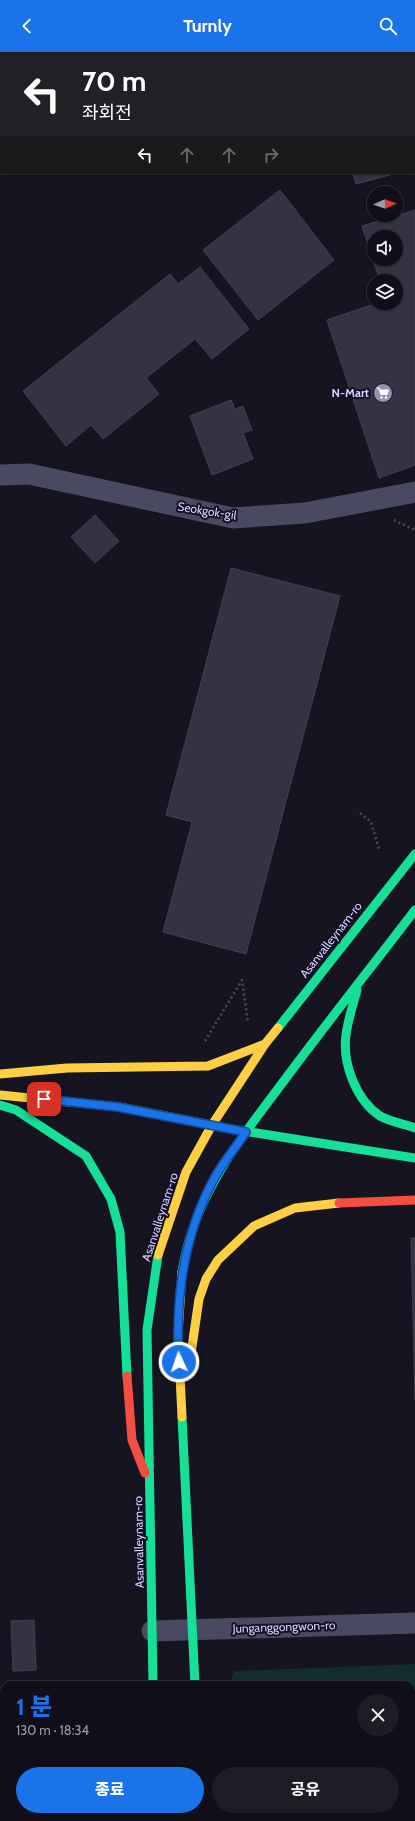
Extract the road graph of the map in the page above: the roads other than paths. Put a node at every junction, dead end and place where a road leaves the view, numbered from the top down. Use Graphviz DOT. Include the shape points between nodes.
graph roads {
  1 [pos="0,475"];
  2 [pos="415,492"];
  3 [pos="415,854"];
  4 [pos="415,910"];
  5 [pos="359,983"];
  6 [pos="265,1044"];
  7 [pos="0,1074"];
  8 [pos="0,1094"];
  9 [pos="0,1105"];
  10 [pos="212,1125"];
  11 [pos="415,1128"];
  12 [pos="246,1132"];
  13 [pos="415,1158"];
  14 [pos="415,1200"];
  15 [pos="182,1420"];
  16 [pos="150,1484"];
  17 [pos="415,1623"];
  18 [pos="194,1630"];
  19 [pos="152,1632"];
  20 [pos="153,1681"];
  21 [pos="195,1681"];
  1 -- 2 [label="street, Seokgok-gil" via="29,474 233,518 305,513"];
  3 -- 6 [label="street, Asanvalleynam-ro"];
  4 -- 5 [label="street"];
  5 -- 11 [label="street" via="345,1040 355,1086 362,1100 379,1115"];
  5 -- 12 [label="street"];
  6 -- 7 [label="street" via="208,1066 66,1068"];
  6 -- 10 [label="street, Asanvalleynam-ro"];
  8 -- 10 [label="street" via="118,1107"];
  9 -- 16 [label="street" via="16,1110 86,1156 111,1199 120,1232 125,1355 132,1440"];
  10 -- 12 [label="street"];
  10 -- 16 [label="street, Asanvalleynam-ro" via="186,1172 157,1257 147,1330"];
  12 -- 13 [label="street"];
  12 -- 15 [label="street" via="215,1177 195,1221 185,1251 180,1284 178,1334"];
  14 -- 15 [label="street" via="327,1203 295,1208 254,1226 234,1243 218,1260 206,1279 198,1299"];
  15 -- 18 [label="street"];
  16 -- 19 [label="street, Asanvalleynam-ro"];
  17 -- 18 [label="street, Junganggongwon-ro"];
  18 -- 19 [label="street, Junganggongwon-ro"];
  18 -- 21 [label="street"];
  19 -- 20 [label="street, Asanvalleynam-ro"];
}
